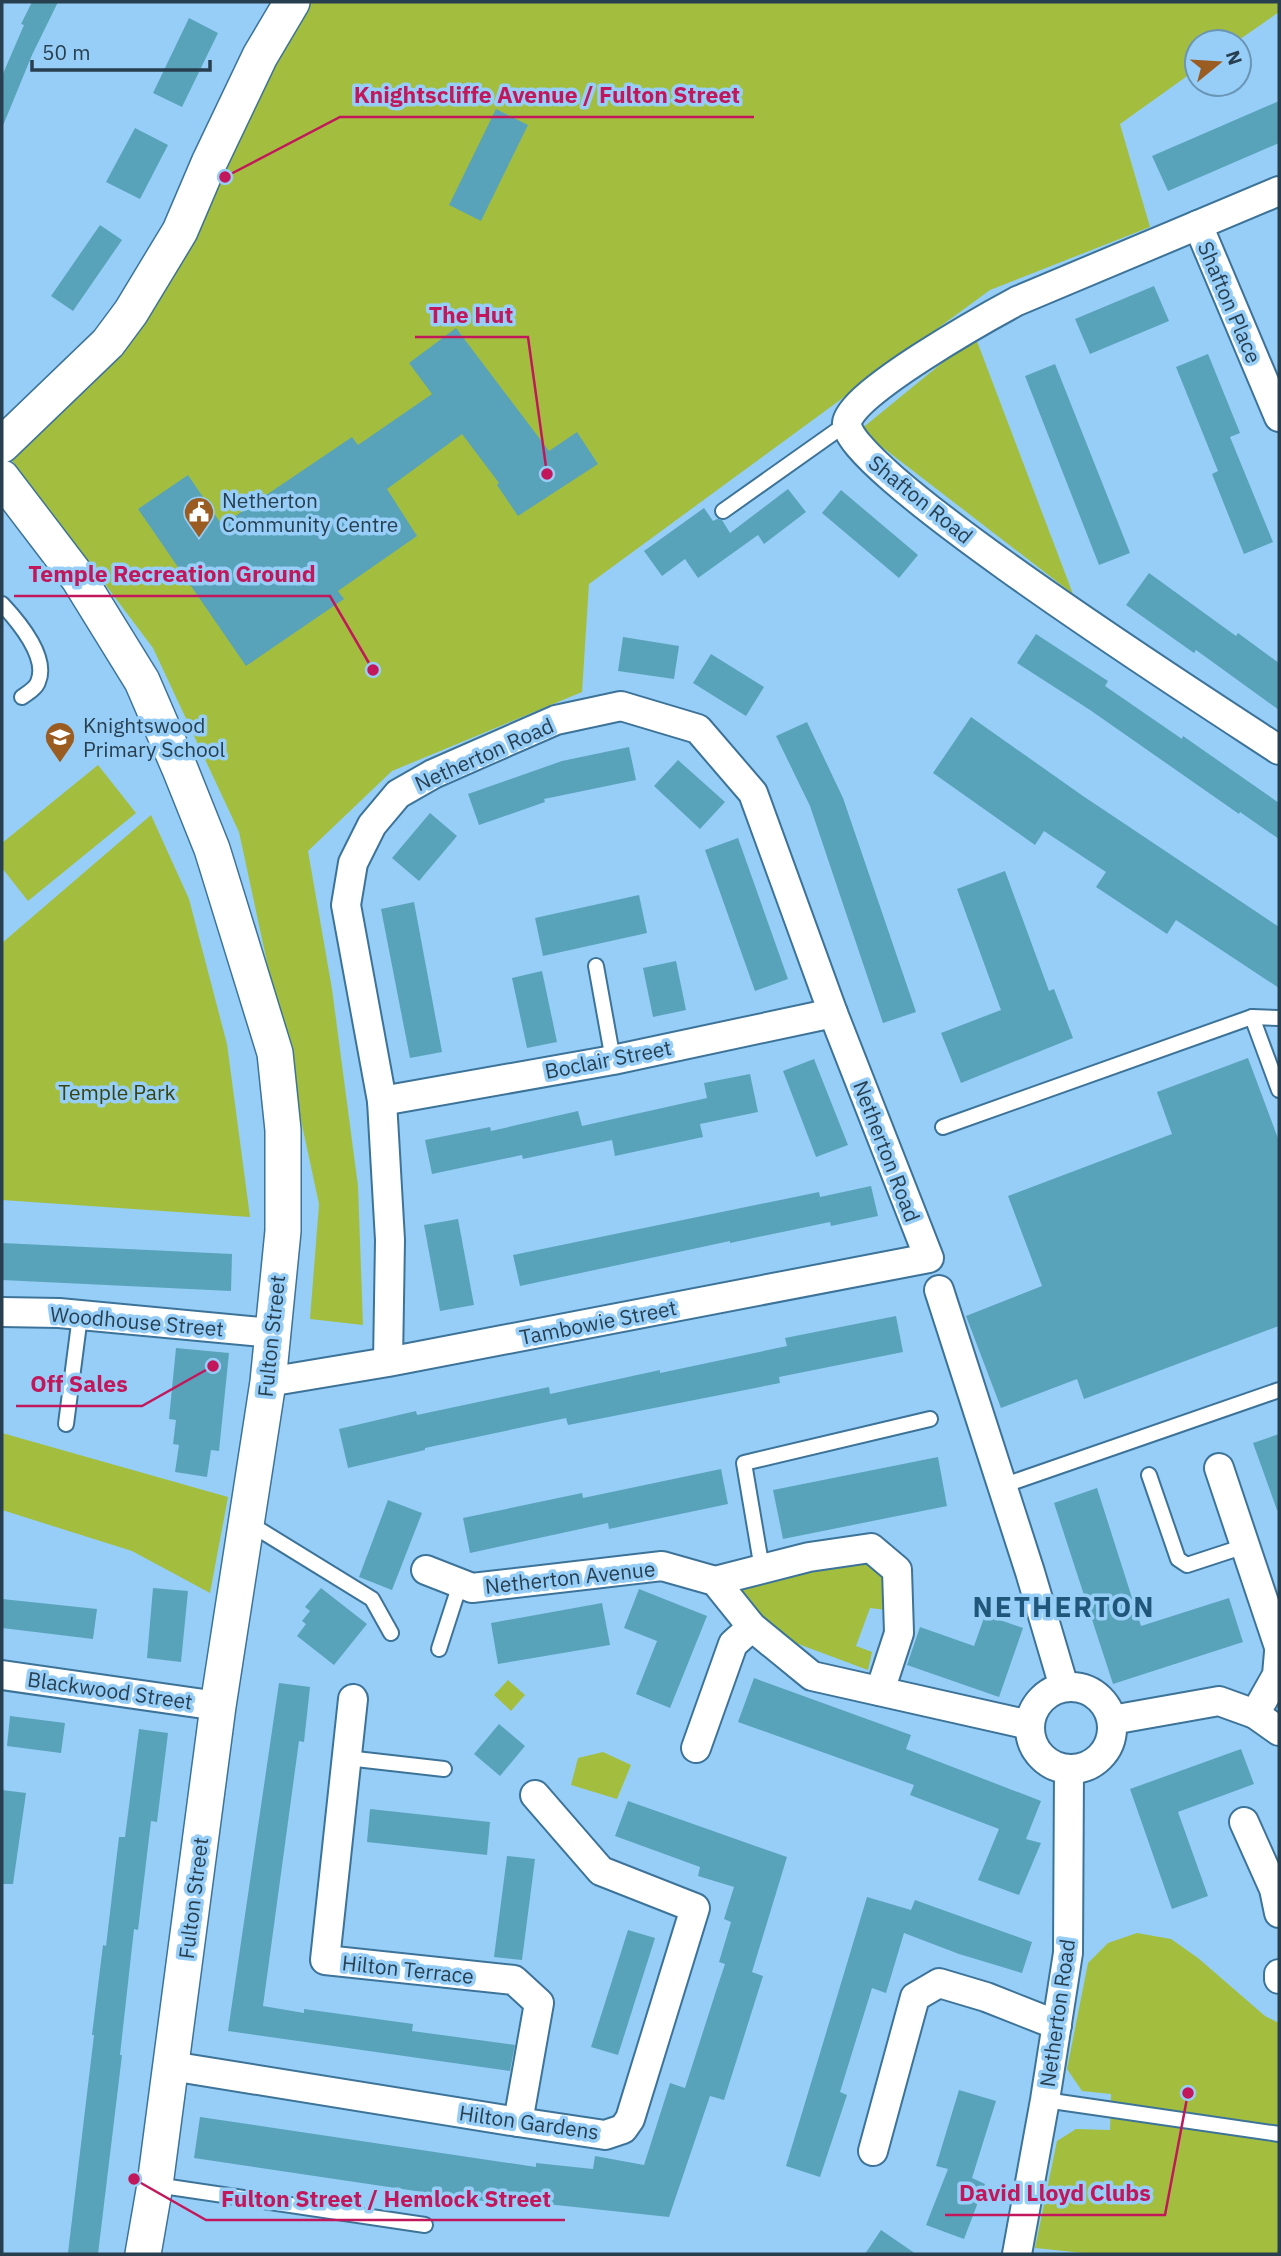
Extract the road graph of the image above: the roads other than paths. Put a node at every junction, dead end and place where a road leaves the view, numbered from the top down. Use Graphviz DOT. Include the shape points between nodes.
graph roads {
  1 [pos="292,2"];
  2 [pos="1279,191"];
  3 [pos="1198,225"];
  4 [pos="1279,417"];
  5 [pos="846,424"];
  6 [pos="2,445"];
  7 [pos="2,478"];
  8 [pos="723,510"];
  9 [pos="2,604"];
  10 [pos="22,697"];
  11 [pos="1279,750"];
  12 [pos="596,966"];
  13 [pos="833,1013"];
  14 [pos="1252,1017"];
  15 [pos="1279,1018"];
  16 [pos="613,1060"];
  17 [pos="1279,1090"];
  18 [pos="382,1101"];
  19 [pos="943,1127"];
  20 [pos="929,1258"];
  21 [pos="939,1290"];
  22 [pos="2,1312"];
  23 [pos="80,1316"];
  24 [pos="272,1333"];
  25 [pos="388,1362"];
  26 [pos="268,1382"];
  27 [pos="1279,1390"];
  28 [pos="930,1419"];
  29 [pos="66,1424"];
  30 [pos="1219,1468"];
  31 [pos="1149,1475"];
  32 [pos="1002,1486"];
  33 [pos="246,1522"];
  34 [pos="1245,1546"];
  35 [pos="762,1569"];
  36 [pos="426,1570"];
  37 [pos="715,1581"];
  38 [pos="460,1584"];
  39 [pos="752,1628"];
  40 [pos="391,1633"];
  41 [pos="439,1649"];
  42 [pos="1279,1650"];
  43 [pos="2,1675"];
  44 [pos="1064,1687"];
  45 [pos="880,1691"];
  46 [pos="353,1699"];
  47 [pos="218,1706"];
  48 [pos="1255,1714"];
  49 [pos="1112,1720"];
  50 [pos="1030,1725"];
  51 [pos="1279,1731"];
  52 [pos="696,1748"];
  53 [pos="347,1758"];
  54 [pos="444,1769"];
  55 [pos="1069,1769"];
  56 [pos="535,1795"];
  57 [pos="1244,1822"];
  58 [pos="1278,1896"];
  59 [pos="1056,2025"];
  60 [pos="171,2066"];
  61 [pos="1045,2100"];
  62 [pos="517,2122"];
  63 [pos="1279,2134"];
  64 [pos="873,2151"];
  65 [pos="155,2185"];
  66 [pos="425,2225"];
  67 [pos="143,2254"];
  68 [pos="1017,2254"];
  1 -- 6 [label="street" via="260,56 180,231 131,312 108,343"];
  2 -- 3 [label="street"];
  3 -- 4 [label="street, Shafton Place"];
  3 -- 5 [label="street" via="980,320 877,389 851,411"];
  5 -- 8 [label="lane"];
  5 -- 11 [label="street, Shafton Road" via="859,448 892,480 957,530"];
  7 -- 24 [label="street, Fulton Street" via="79,579 135,670 212,849 252,975 275,1053 283,1130 283,1231"];
  9 -- 10 [label="lane" via="25,632 41,670 38,684"];
  12 -- 16 [label="lane"];
  13 -- 16 [label="street, Boclair Street"];
  13 -- 18 [label="street, Netherton Road" via="753,793 698,729 621,706 556,720 433,775 398,794 372,825 353,863 346,905"];
  13 -- 20 [label="street, Netherton Road"];
  14 -- 15 [label="lane"];
  14 -- 17 [label="lane"];
  14 -- 19 [label="lane"];
  16 -- 18 [label="street, Boclair Street"];
  18 -- 25 [label="street, Netherton Road" via="390,1240"];
  20 -- 25 [label="street, Tambowie Street"];
  21 -- 32 [label="street"];
  22 -- 23 [label="street, Woodhouse Street"];
  23 -- 24 [label="street, Woodhouse Street"];
  23 -- 29 [label="lane"];
  24 -- 26 [label="street, Fulton Street"];
  25 -- 26 [label="street, Tambowie Street"];
  26 -- 33 [label="street, Fulton Street"];
  27 -- 32 [label="lane"];
  28 -- 35 [label="lane" via="744,1463"];
  30 -- 34 [label="street"];
  31 -- 34 [label="lane" via="1178,1559 1187,1565"];
  32 -- 44 [label="street"];
  33 -- 40 [label="lane" via="372,1599"];
  33 -- 47 [label="street, Fulton Street"];
  34 -- 42 [label="street"];
  35 -- 37 [label="street"];
  35 -- 45 [label="street" via="871,1548 897,1570 899,1633"];
  36 -- 38 [label="street, Netherton Avenue"];
  37 -- 38 [label="street, Netherton Avenue" via="662,1566 471,1588"];
  37 -- 39 [label="street"];
  38 -- 41 [label="lane"];
  39 -- 45 [label="street" via="812,1675"];
  39 -- 52 [label="street" via="733,1644"];
  42 -- 48 [label="street" via="1277,1675"];
  43 -- 47 [label="street, Blackwood Street"];
  44 -- 49 [label="street" via="1075,1686 1097,1696"];
  44 -- 50 [label="street" via="1037,1705"];
  45 -- 50 [label="street"];
  46 -- 53 [label="street, Hilton Terrace"];
  47 -- 60 [label="street, Fulton Street"];
  48 -- 49 [label="street" via="1219,1701"];
  48 -- 51 [label="street"];
  49 -- 55 [label="street" via="1108,1747 1099,1759"];
  50 -- 55 [label="street" via="1037,1751 1056,1766"];
  53 -- 54 [label="lane"];
  53 -- 62 [label="street, Hilton Terrace" via="325,1960 514,1980 539,2003"];
  55 -- 59 [label="street, Netherton Road" via="1068,1953"];
  56 -- 62 [label="street, Hilton Gardens" via="601,1871 695,1908 630,2119 623,2129 605,2134"];
  57 -- 58 [label="street"];
  59 -- 61 [label="street, Netherton Road"];
  59 -- 64 [label="street" via="939,1983 915,1997"];
  60 -- 62 [label="street, Hilton Gardens"];
  60 -- 65 [label="street, Fulton Street"];
  61 -- 63 [label="lane"];
  61 -- 68 [label="street, Netherton Road"];
  65 -- 66 [label="lane"];
  65 -- 67 [label="street, Fulton Street"];
}
